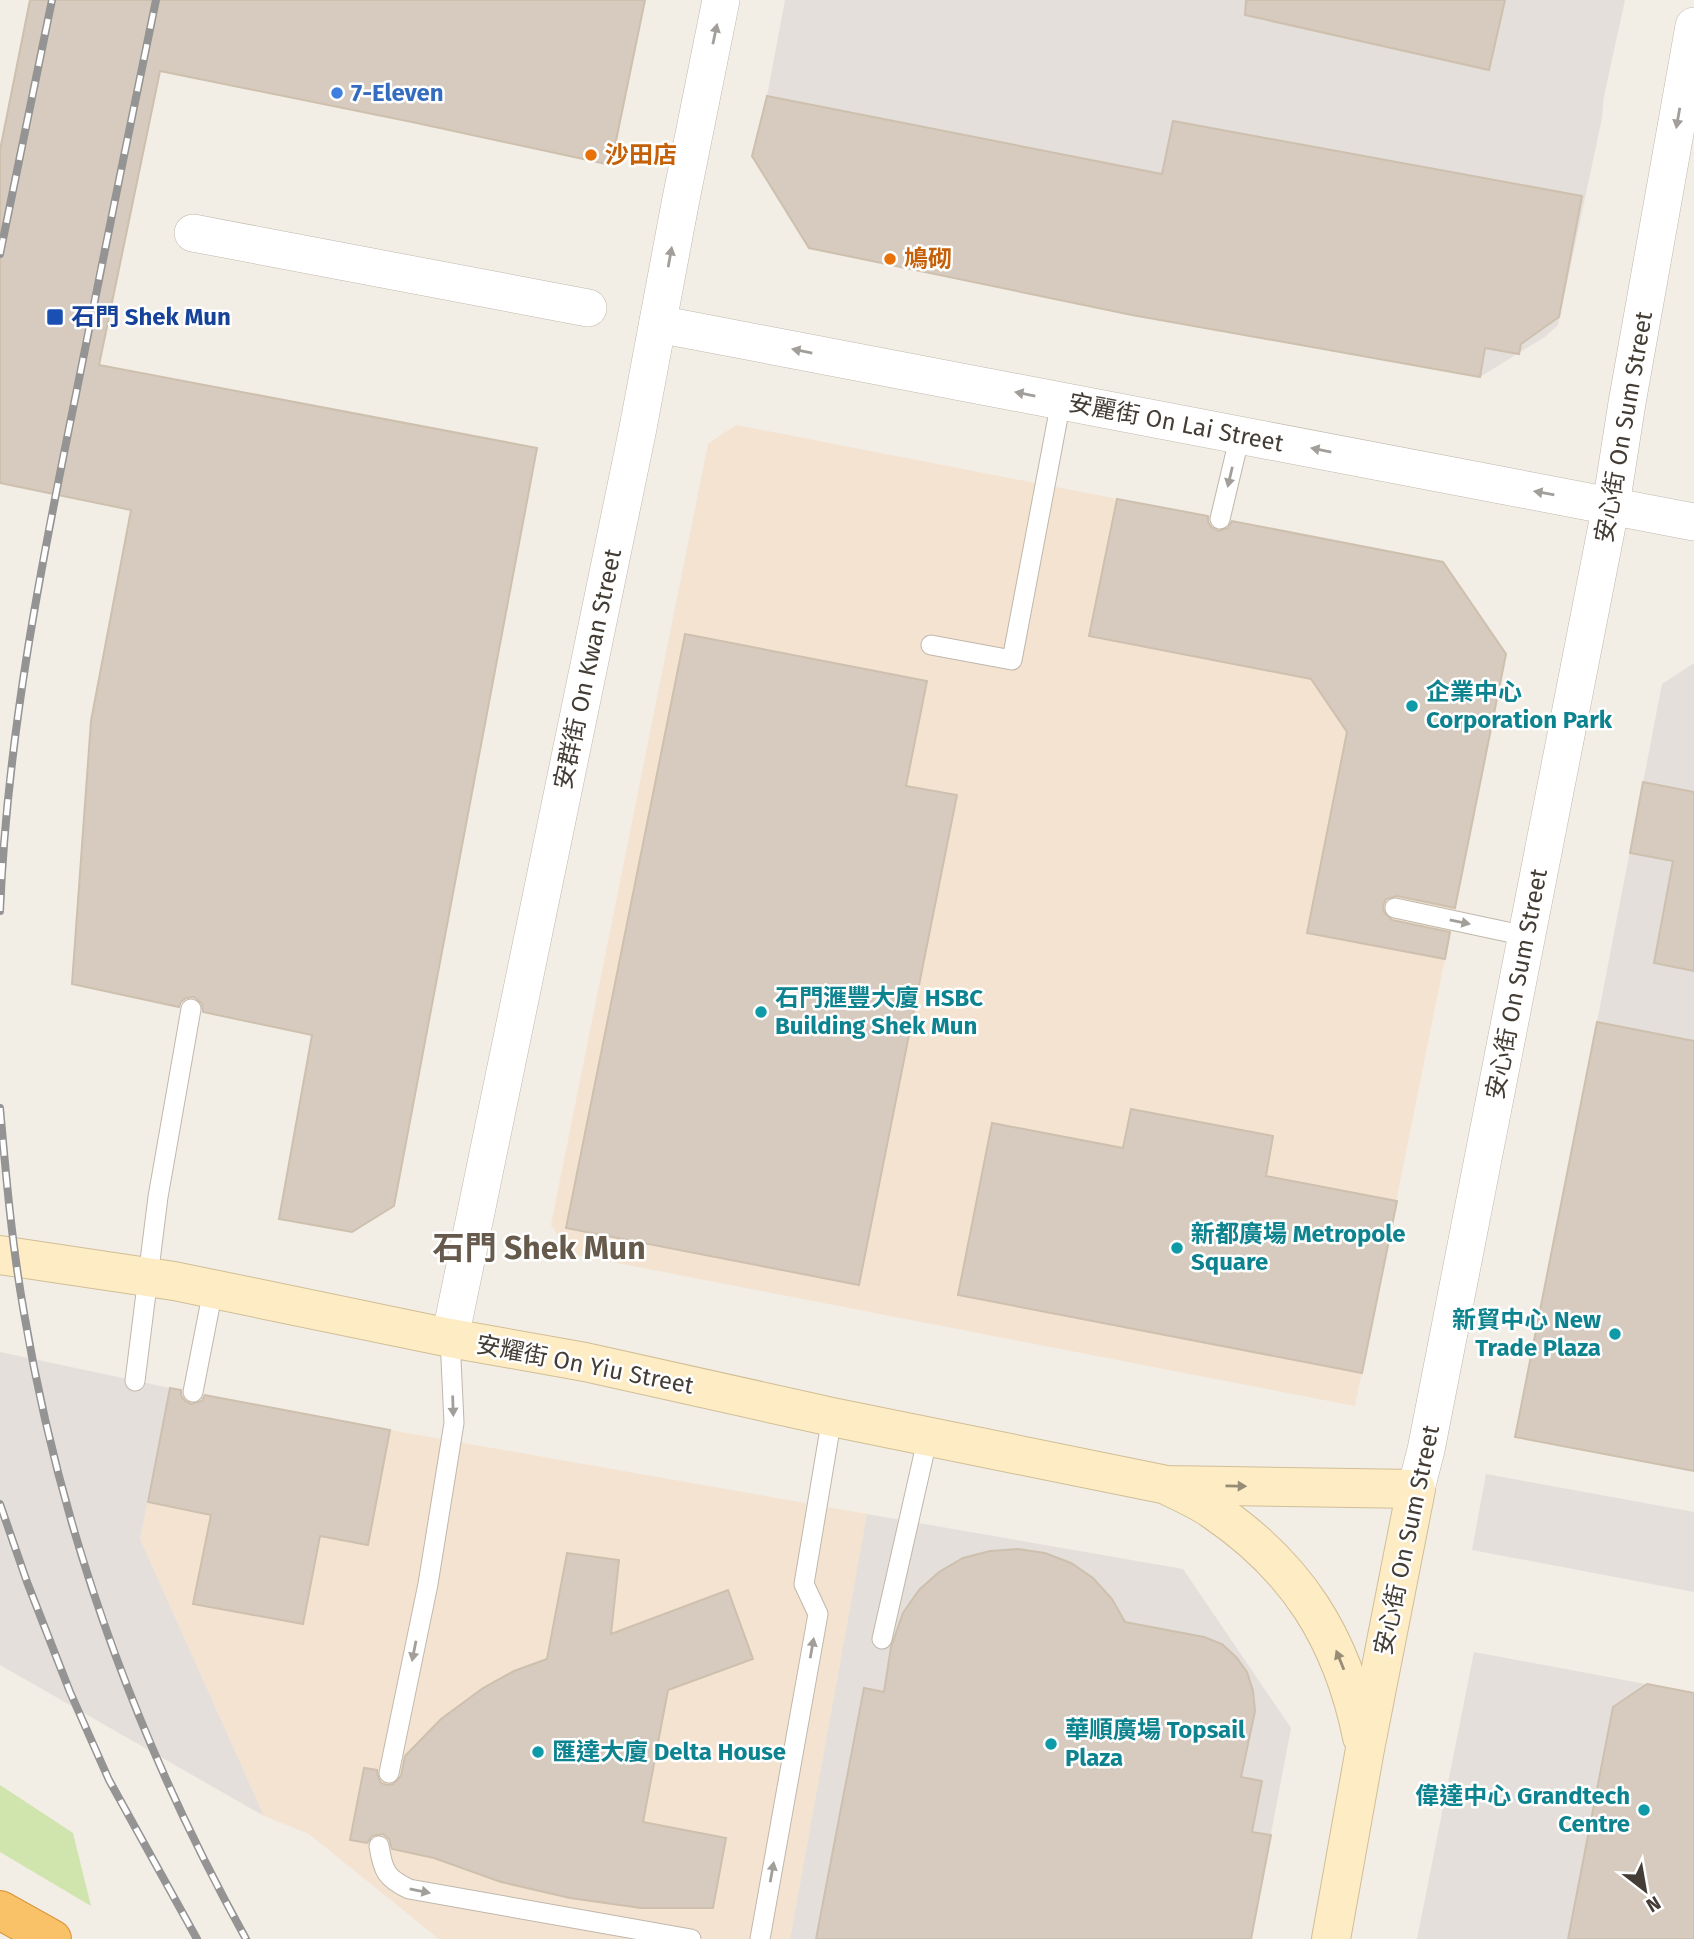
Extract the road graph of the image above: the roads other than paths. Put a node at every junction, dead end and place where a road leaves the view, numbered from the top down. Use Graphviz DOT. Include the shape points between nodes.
graph roads {
  1 [pos="722,0"];
  2 [pos="1694,26"];
  3 [pos="193,233"];
  4 [pos="588,308"];
  5 [pos="659,324"];
  6 [pos="1062,401"];
  7 [pos="1240,435"];
  8 [pos="1611,505"];
  9 [pos="1220,519"];
  10 [pos="1694,522"];
  11 [pos="931,645"];
  12 [pos="1395,908"];
  13 [pos="1527,936"];
  14 [pos="191,1009"];
  15 [pos="0,1255"];
  16 [pos="147,1278"];
  17 [pos="214,1290"];
  18 [pos="450,1338"];
  19 [pos="135,1381"];
  20 [pos="193,1392"];
  21 [pos="832,1417"];
  22 [pos="928,1436"];
  23 [pos="1167,1485"];
  24 [pos="1416,1489"];
  25 [pos="883,1639"];
  26 [pos="1365,1749"];
  27 [pos="389,1773"];
  28 [pos="379,1846"];
  29 [pos="0,1910"];
  30 [pos="52,1939"];
  31 [pos="691,1939"];
  32 [pos="760,1939"];
  33 [pos="1331,1939"];
  5 -- 1 [label="street, 安群街 On Kwan Street, one-way"];
  2 -- 8 [label="street, 安心街 On Sum Street, one-way"];
  3 -- 4 [label="street"];
  6 -- 5 [label="street, 安麗街 On Lai Street, one-way"];
  5 -- 18 [label="street, 安群街 On Kwan Street"];
  6 -- 7 [label="street, 安麗街 On Lai Street"];
  6 -- 11 [label="lane" via="1012,660"];
  8 -- 7 [label="street, 安麗街 On Lai Street, one-way"];
  7 -- 9 [label="lane, one-way"];
  8 -- 10 [label="street, 安麗街 On Lai Street"];
  8 -- 13 [label="street, 安心街 On Sum Street"];
  12 -- 13 [label="lane, one-way"];
  13 -- 24 [label="street, 安心街 On Sum Street"];
  14 -- 16 [label="lane"];
  15 -- 16 [label="street, 安耀街 On Yiu Street"];
  16 -- 17 [label="street, 安耀街 On Yiu Street"];
  16 -- 19 [label="lane"];
  17 -- 18 [label="street, 安耀街 On Yiu Street"];
  17 -- 20 [label="lane"];
  18 -- 21 [label="street, 安耀街 On Yiu Street" via="585,1362"];
  18 -- 27 [label="lane, one-way" via="454,1423 428,1584"];
  21 -- 22 [label="street, 安耀街 On Yiu Street"];
  32 -- 21 [label="lane, one-way" via="818,1614 803,1584"];
  22 -- 23 [label="street, 安耀街 On Yiu Street"];
  22 -- 25 [label="lane"];
  23 -- 24 [label="street, 安耀街 On Yiu Street, one-way"];
  26 -- 23 [label="street, 安耀街 On Yiu Street, one-way" via="1339,1655 1315,1611 1286,1573 1250,1538 1211,1508"];
  24 -- 26 [label="street, 安心街 On Sum Street"];
  26 -- 33 [label="street, 安心街 On Sum Street"];
  28 -- 31 [label="lane, one-way" via="383,1869 394,1882 410,1889"];
  29 -- 30 [label="highway"];
}
